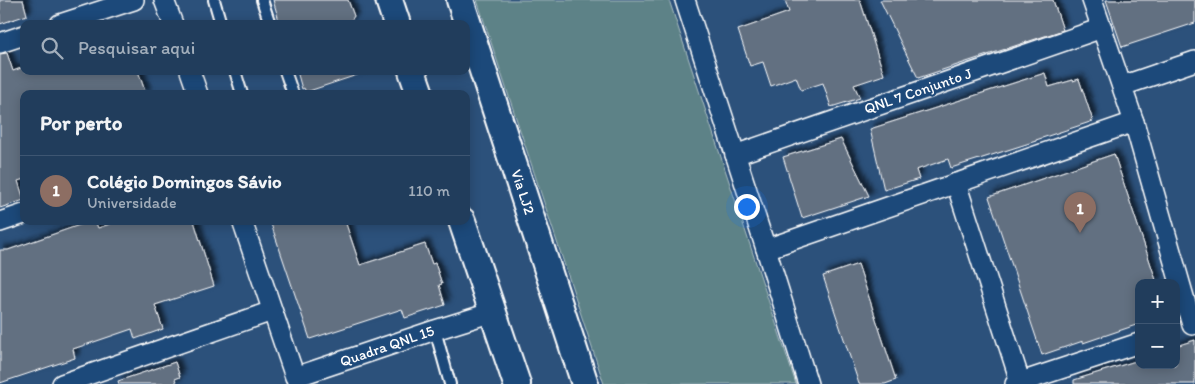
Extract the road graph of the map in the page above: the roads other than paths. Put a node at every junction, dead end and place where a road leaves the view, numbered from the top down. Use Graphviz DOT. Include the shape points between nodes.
graph roads {
  1 [pos="134,0"];
  2 [pos="164,0"];
  3 [pos="214,0"];
  4 [pos="262,0"];
  5 [pos="389,0"];
  6 [pos="460,0"];
  7 [pos="686,0"];
  8 [pos="1092,0"];
  9 [pos="72,20"];
  10 [pos="172,20"];
  11 [pos="220,20"];
  12 [pos="269,20"];
  13 [pos="396,20"];
  14 [pos="467,20"];
  15 [pos="1102,28"];
  16 [pos="470,31"];
  17 [pos="20,37"];
  18 [pos="0,43"];
  19 [pos="1195,61"];
  20 [pos="191,75"];
  21 [pos="236,75"];
  22 [pos="286,75"];
  23 [pos="413,75"];
  24 [pos="1122,86"];
  25 [pos="197,90"];
  26 [pos="241,90"];
  27 [pos="292,90"];
  28 [pos="419,90"];
  29 [pos="1134,122"];
  30 [pos="735,154"];
  31 [pos="956,183"];
  32 [pos="20,215"];
  33 [pos="0,222"];
  34 [pos="243,225"];
  35 [pos="463,225"];
  36 [pos="766,249"];
  37 [pos="272,311"];
  38 [pos="493,312"];
  39 [pos="1188,326"];
  40 [pos="435,330"];
  41 [pos="1135,344"];
  42 [pos="294,381"];
  43 [pos="1019,383"];
  44 [pos="62,384"];
  45 [pos="450,384"];
  46 [pos="517,384"];
  47 [pos="585,384"];
  48 [pos="808,384"];
  1 -- 9 [label="street"];
  2 -- 10 [label="street"];
  3 -- 11 [label="lane"];
  4 -- 12 [label="lane"];
  5 -- 13 [label="main road"];
  6 -- 14 [label="main road, Via LJ2"];
  7 -- 30 [label="street"];
  8 -- 15 [label="street"];
  15 -- 24 [label="street"];
  15 -- 30 [label="street, QNL 7 Conjunto J"];
  16 -- 47 [label="main road, Via LJ2"];
  17 -- 18 [label="street"];
  19 -- 24 [label="street"];
  20 -- 25 [label="street"];
  21 -- 26 [label="lane"];
  22 -- 27 [label="lane"];
  23 -- 28 [label="main road"];
  24 -- 29 [label="street"];
  29 -- 31 [label="street"];
  29 -- 39 [label="street"];
  30 -- 36 [label="street"];
  31 -- 36 [label="street"];
  31 -- 43 [label="street"];
  32 -- 33 [label="street"];
  34 -- 37 [label="street, Quadra QNL 15"];
  35 -- 38 [label="main road"];
  36 -- 48 [label="street"];
  37 -- 42 [label="street, Quadra QNL 15"];
  37 -- 44 [label="street"];
  38 -- 40 [label="street, Quadra QNL 15"];
  38 -- 46 [label="main road"];
  40 -- 42 [label="street, Quadra QNL 15"];
  40 -- 45 [label="lane"];
  41 -- 43 [label="street"];
}
